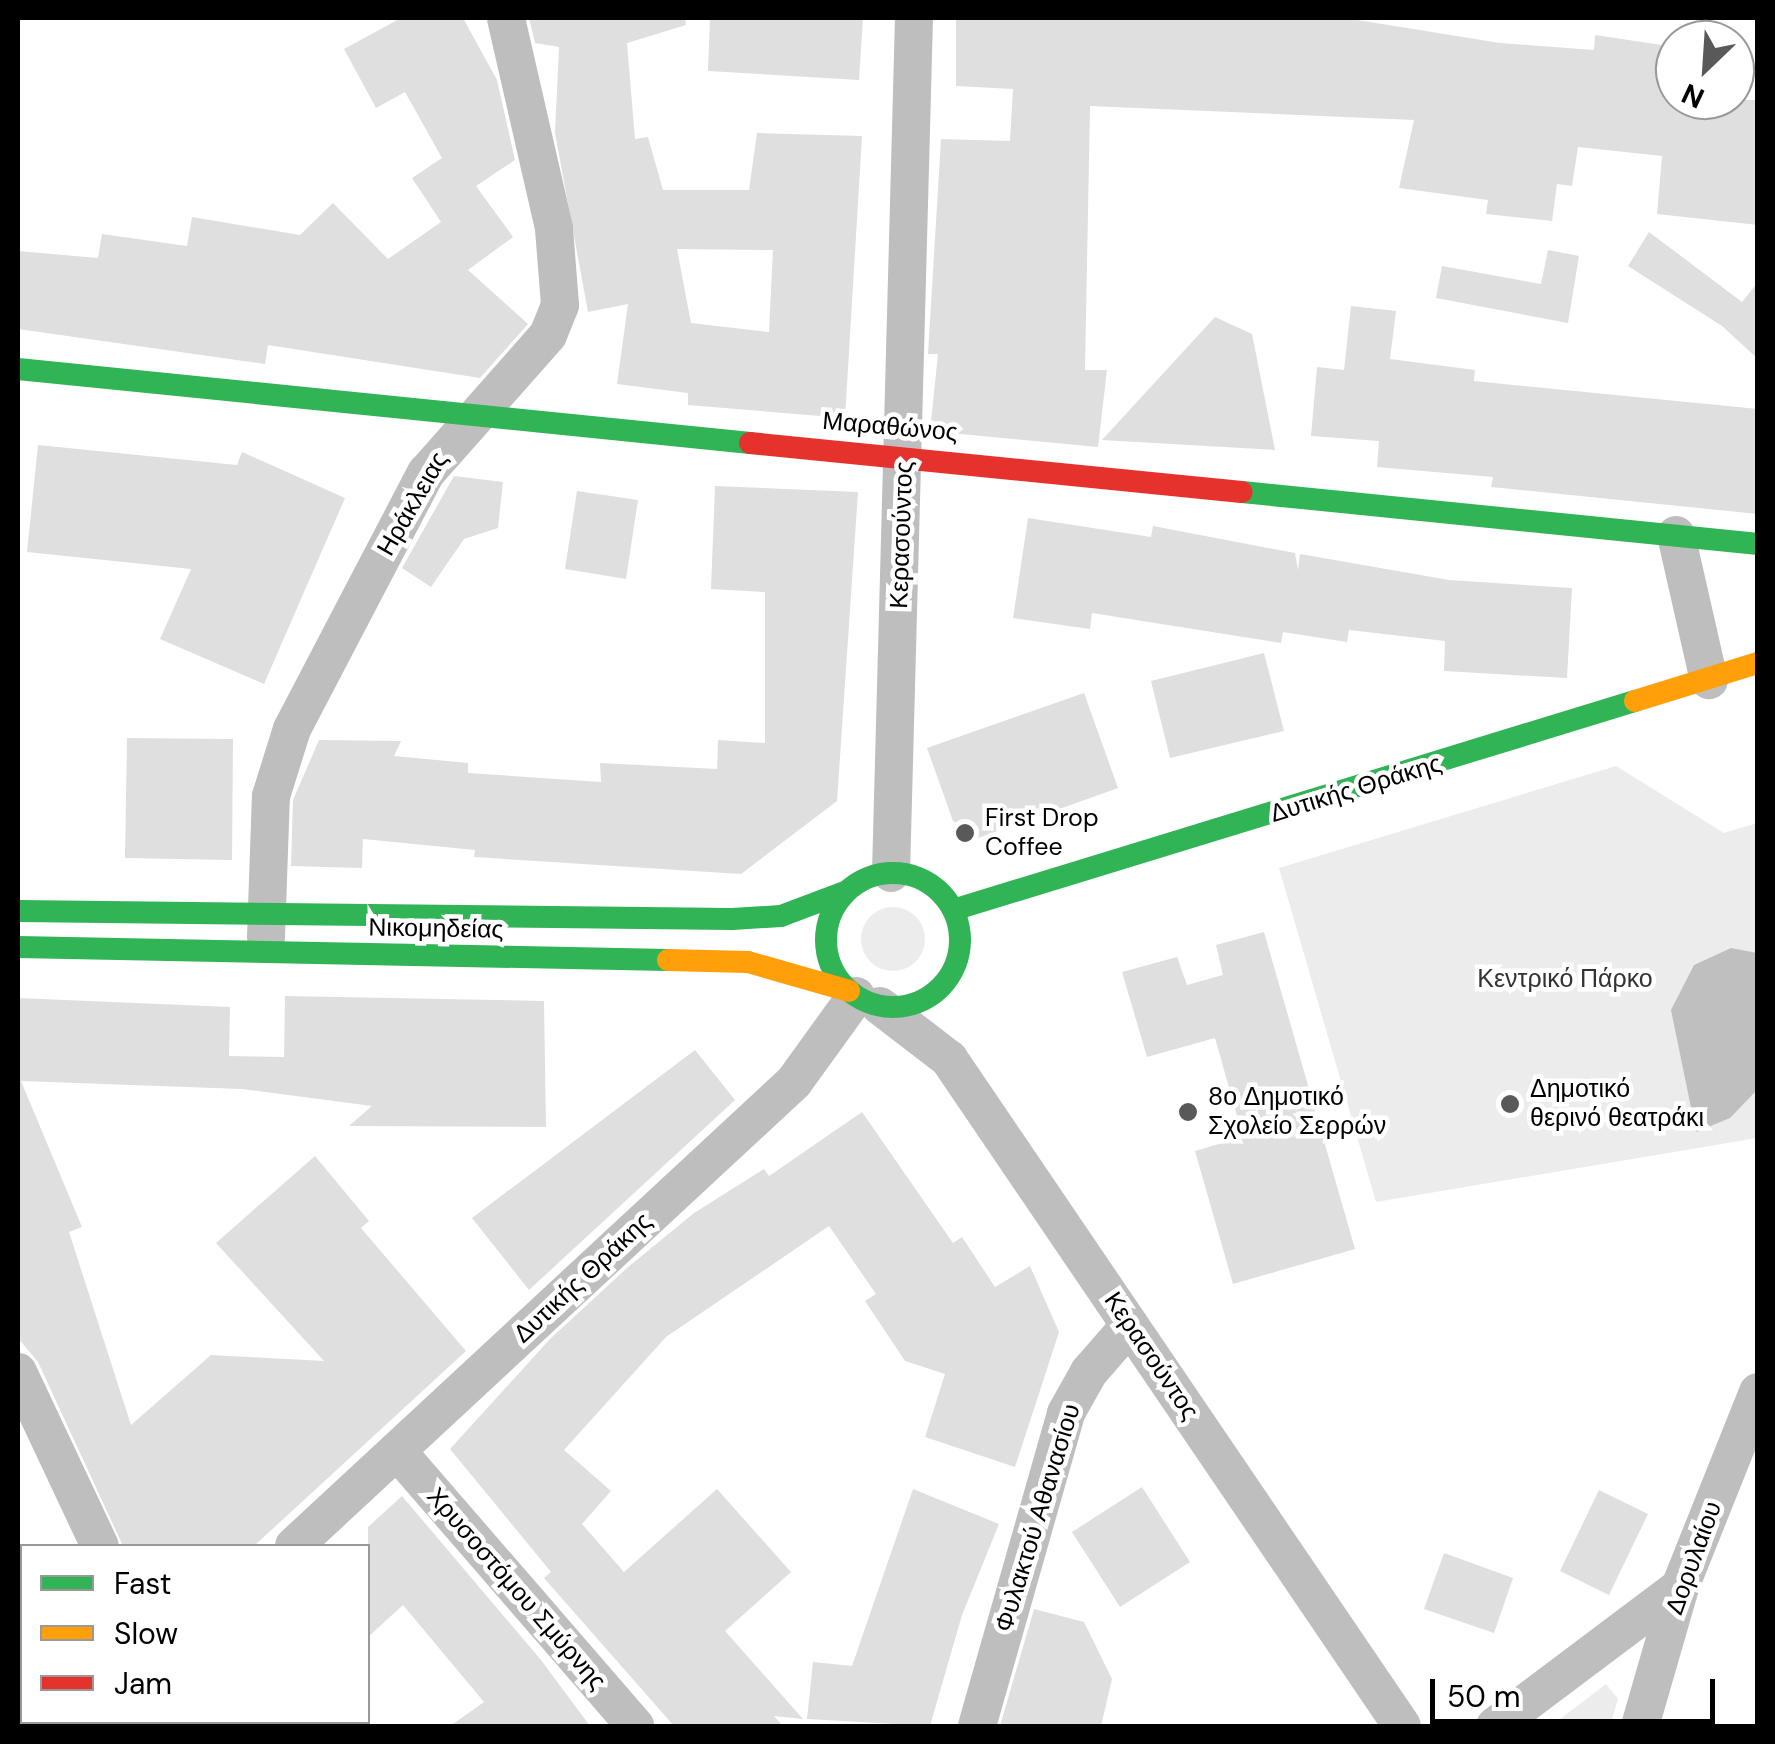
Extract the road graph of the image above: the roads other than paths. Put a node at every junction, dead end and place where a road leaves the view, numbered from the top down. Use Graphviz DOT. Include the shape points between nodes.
graph roads {
  1 [pos="506,18"];
  2 [pos="914,18"];
  3 [pos="18,368"];
  4 [pos="469,418"];
  5 [pos="905,456"];
  6 [pos="1676,535"];
  7 [pos="1758,544"];
  8 [pos="1758,664"];
  9 [pos="1709,680"];
  10 [pos="891,873"];
  11 [pos="846,892"];
  12 [pos="267,910"];
  13 [pos="953,910"];
  14 [pos="18,911"];
  15 [pos="18,947"];
  16 [pos="266,954"];
  17 [pos="862,998"];
  18 [pos="1130,1325"];
  19 [pos="18,1372"];
  20 [pos="1758,1392"];
  21 [pos="397,1452"];
  22 [pos="99,1544"];
  23 [pos="296,1544"];
  24 [pos="1680,1587"];
  25 [pos="635,1726"];
  26 [pos="977,1726"];
  27 [pos="1402,1726"];
  28 [pos="1495,1726"];
  29 [pos="1640,1726"];
  1 -- 4 [label="street, Ηράκλειας" via="554,228 560,305 548,335"];
  2 -- 5 [label="street, Κερασούντος"];
  3 -- 4 [label="street, Μαραθώνος"];
  4 -- 5 [label="street, Μαραθώνος"];
  4 -- 12 [label="street, Ηράκλειας" via="426,473 292,729 271,796"];
  5 -- 6 [label="street, Μαραθώνος"];
  5 -- 10 [label="street, Κερασούντος"];
  6 -- 7 [label="street, Μαραθώνος"];
  6 -- 9 [label="street"];
  8 -- 9 [label="street, Δυτικής Θράκης"];
  9 -- 13 [label="street, Δυτικής Θράκης"];
  10 -- 11 [label="street"];
  10 -- 13 [label="street" via="921,878"];
  11 -- 12 [label="street, Νικομηδείας" via="782,916 732,919"];
  11 -- 17 [label="street" via="826,939 834,973"];
  12 -- 14 [label="street, Νικομηδείας"];
  12 -- 16 [label="street, Ηράκλειας"];
  13 -- 17 [label="street" via="960,948 949,979 924,1000"];
  15 -- 16 [label="street, Νικομηδείας"];
  16 -- 17 [label="street, Νικομηδείας" via="748,962"];
  17 -- 18 [label="street, Κερασούντος" via="949,1059"];
  17 -- 21 [label="street, Δυτικής Θράκης" via="794,1082"];
  18 -- 26 [label="street, Φυλακτού Αθανασίου" via="1089,1372 1066,1412"];
  18 -- 27 [label="street, Κερασούντος"];
  19 -- 22 [label="street"];
  20 -- 24 [label="street, Δορυλαίου"];
  21 -- 23 [label="street, Δυτικής Θράκης"];
  21 -- 25 [label="street, Χρυσοστόμου Σμύρνης"];
  24 -- 28 [label="street"];
  24 -- 29 [label="street, Δορυλαίου"];
}
